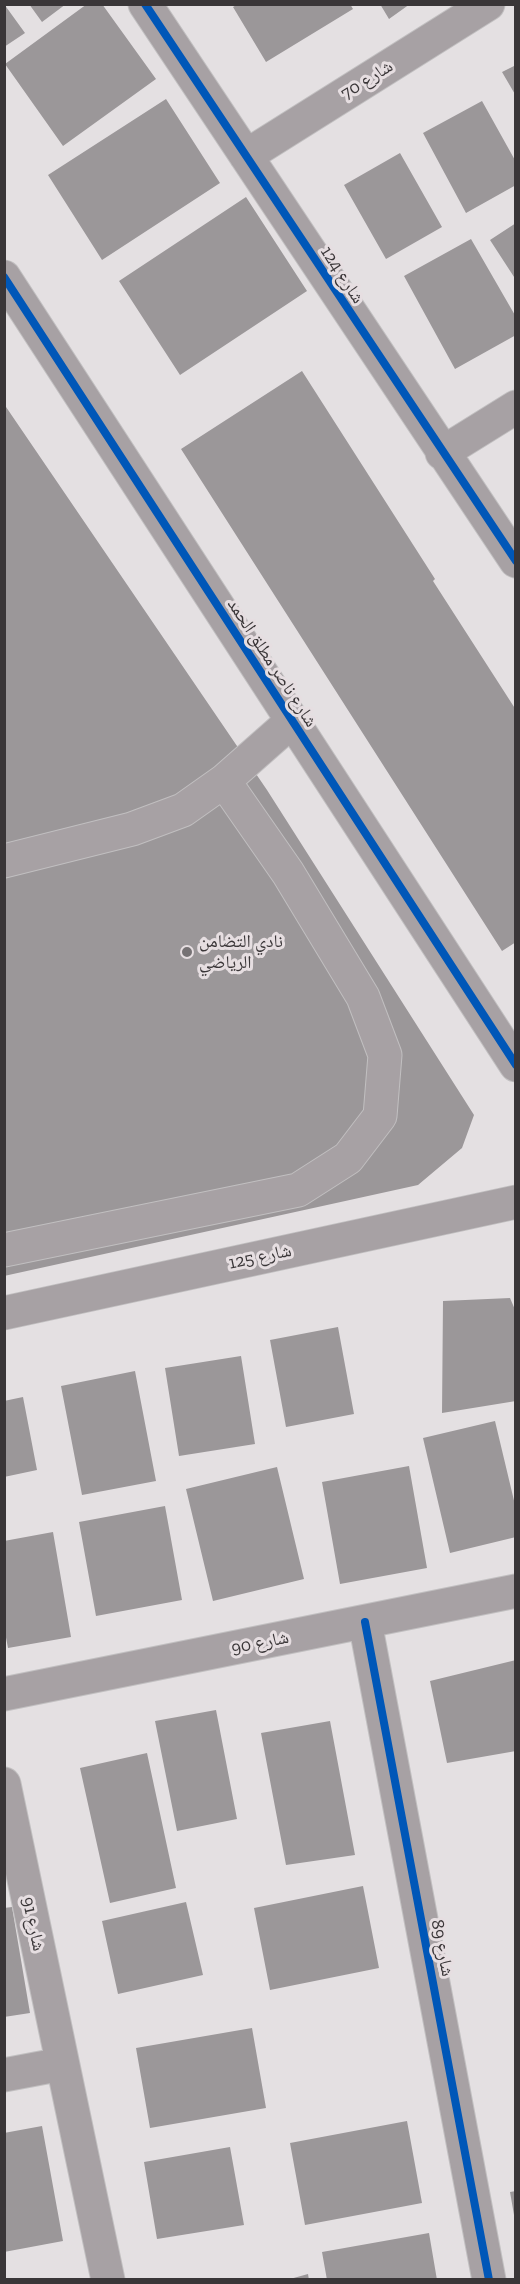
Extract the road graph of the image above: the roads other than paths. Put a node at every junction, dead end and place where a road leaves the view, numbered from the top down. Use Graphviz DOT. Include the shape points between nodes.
graph roads {
  1 [pos="145,4"];
  2 [pos="488,4"];
  3 [pos="246,156"];
  4 [pos="4,277"];
  5 [pos="516,407"];
  6 [pos="442,453"];
  7 [pos="516,561"];
  8 [pos="292,721"];
  9 [pos="224,781"];
  10 [pos="4,861"];
  11 [pos="516,1065"];
  12 [pos="516,1202"];
  13 [pos="4,1250"];
  14 [pos="4,1312"];
  15 [pos="516,1591"];
  16 [pos="365,1622"];
  17 [pos="4,1694"];
  18 [pos="4,1784"];
  19 [pos="62,2064"];
  20 [pos="4,2074"];
  21 [pos="108,2280"];
  22 [pos="489,2280"];
  1 -- 3 [label="street, شارع 124"];
  2 -- 3 [label="street, شارع 70"];
  3 -- 6 [label="street, شارع 124"];
  4 -- 8 [label="street, شارع ناصر مطلق الحمد"];
  5 -- 6 [label="street"];
  6 -- 7 [label="street, شارع 124"];
  8 -- 9 [label="street"];
  8 -- 11 [label="street, شارع ناصر مطلق الحمد"];
  9 -- 10 [label="street" via="183,810 132,828"];
  9 -- 13 [label="street" via="288,873 363,997 385,1055 380,1116 348,1158 298,1190"];
  12 -- 14 [label="street, شارع 125"];
  15 -- 16 [label="street, شارع 90"];
  16 -- 17 [label="street, شارع 90"];
  16 -- 22 [label="street, شارع 89"];
  18 -- 19 [label="street, شارع 91"];
  19 -- 20 [label="street"];
  19 -- 21 [label="street, شارع 91"];
}
